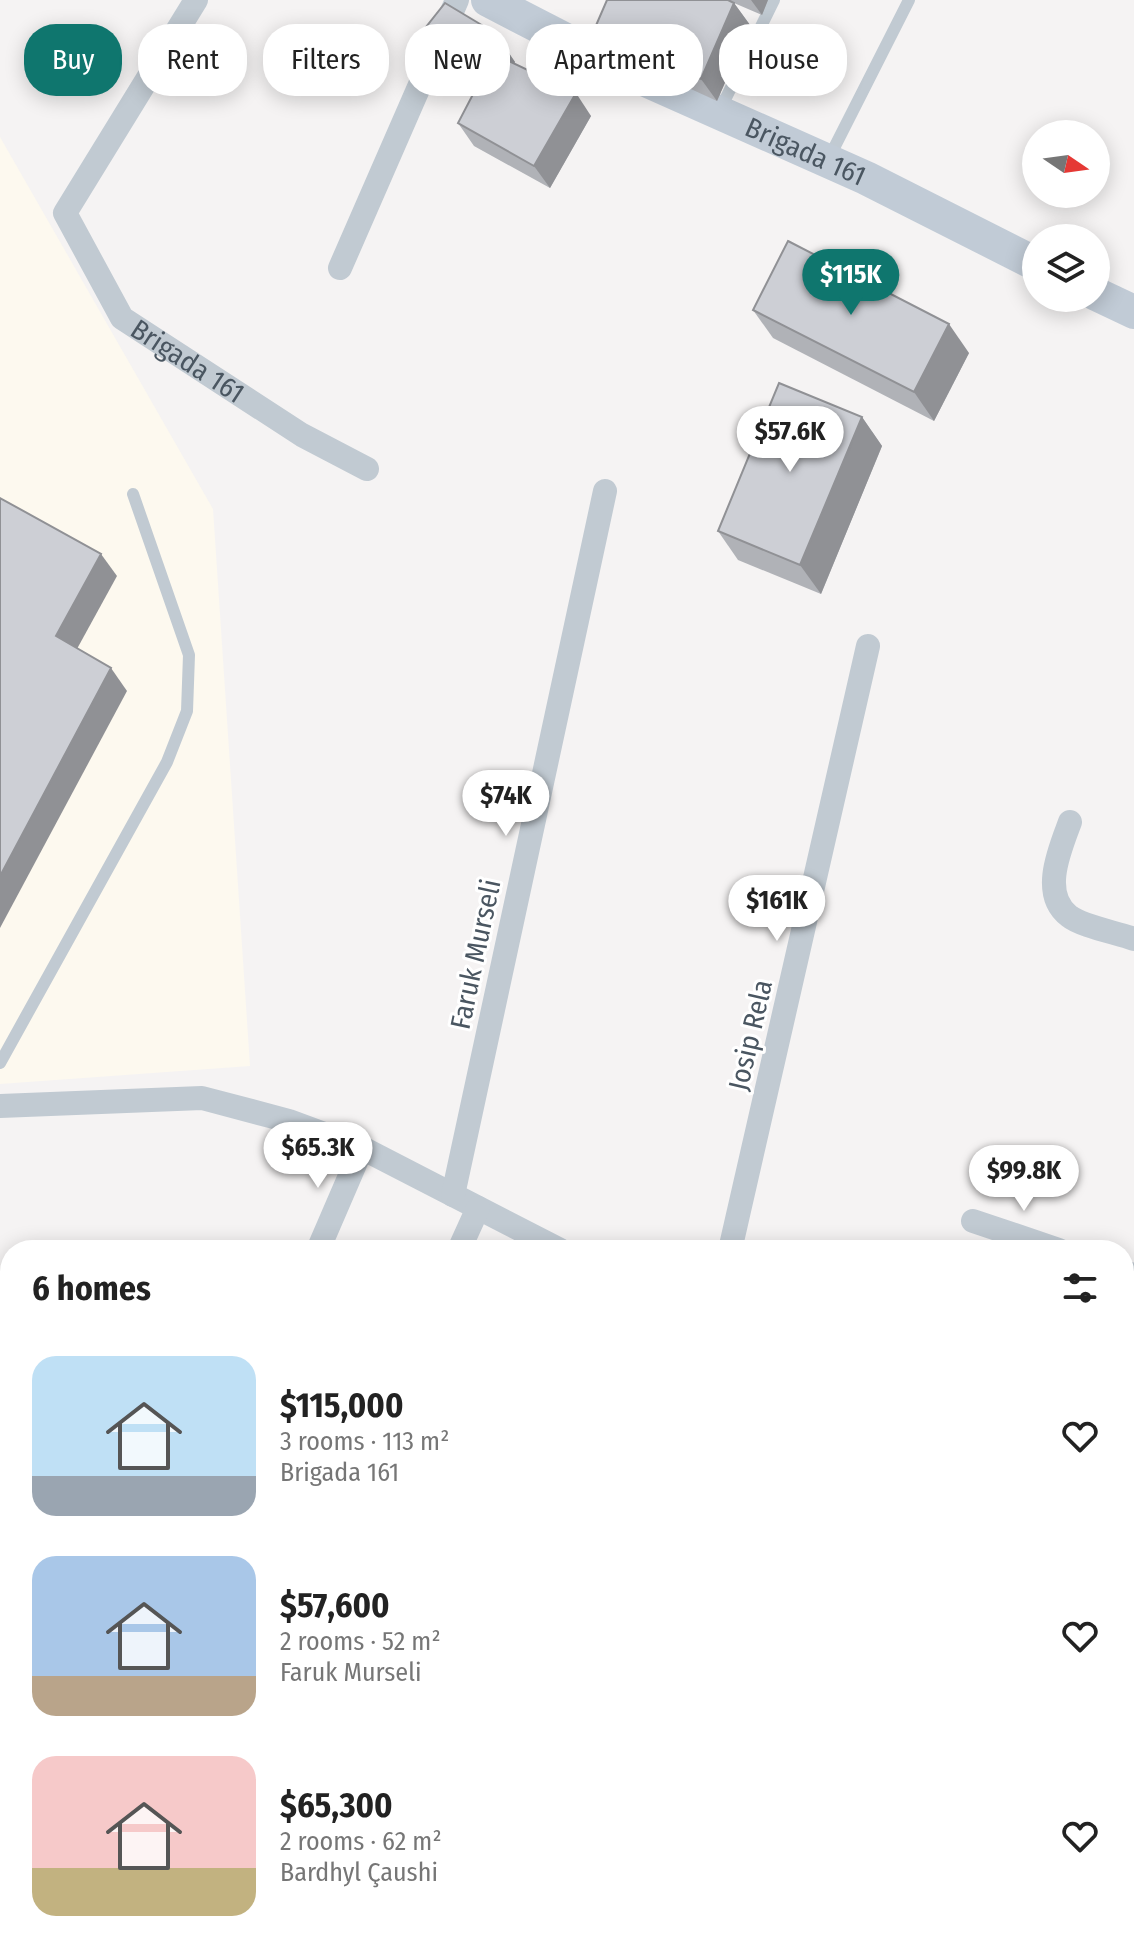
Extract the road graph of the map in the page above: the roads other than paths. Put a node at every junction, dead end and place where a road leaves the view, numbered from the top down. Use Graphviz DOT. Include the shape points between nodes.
graph roads {
  1 [pos="196,0"];
  2 [pos="457,0"];
  3 [pos="488,0"];
  4 [pos="774,0"];
  5 [pos="909,0"];
  6 [pos="719,113"];
  7 [pos="828,161"];
  8 [pos="1022,257"];
  9 [pos="340,268"];
  10 [pos="1110,301"];
  11 [pos="1134,312"];
  12 [pos="367,469"];
  13 [pos="605,491"];
  14 [pos="133,494"];
  15 [pos="868,646"];
  16 [pos="1070,822"];
  17 [pos="1134,939"];
  18 [pos="0,1063"];
  19 [pos="0,1106"];
  20 [pos="362,1148"];
  21 [pos="453,1195"];
  22 [pos="478,1208"];
  23 [pos="973,1221"];
  24 [pos="322,1240"];
  25 [pos="464,1240"];
  26 [pos="540,1240"];
  27 [pos="732,1240"];
  28 [pos="1029,1240"];
  1 -- 12 [label="street, Brigada 161" via="65,213 122,318 302,435"];
  2 -- 9 [label="street"];
  3 -- 6 [label="street, Brigada 161"];
  4 -- 6 [label="lane"];
  5 -- 7 [label="lane"];
  6 -- 7 [label="street, Brigada 161"];
  7 -- 8 [label="street, Brigada 161"];
  10 -- 11 [label="street"];
  13 -- 21 [label="street, Faruk Murseli"];
  14 -- 18 [label="lane" via="189,655 187,711 167,762"];
  15 -- 27 [label="street, Josip Rela"];
  16 -- 17 [label="street" via="1053,881 1059,901 1069,916"];
  19 -- 20 [label="street" via="202,1098"];
  20 -- 21 [label="street"];
  20 -- 24 [label="street"];
  21 -- 22 [label="street"];
  22 -- 25 [label="street"];
  22 -- 26 [label="street"];
  23 -- 28 [label="street"];
}
